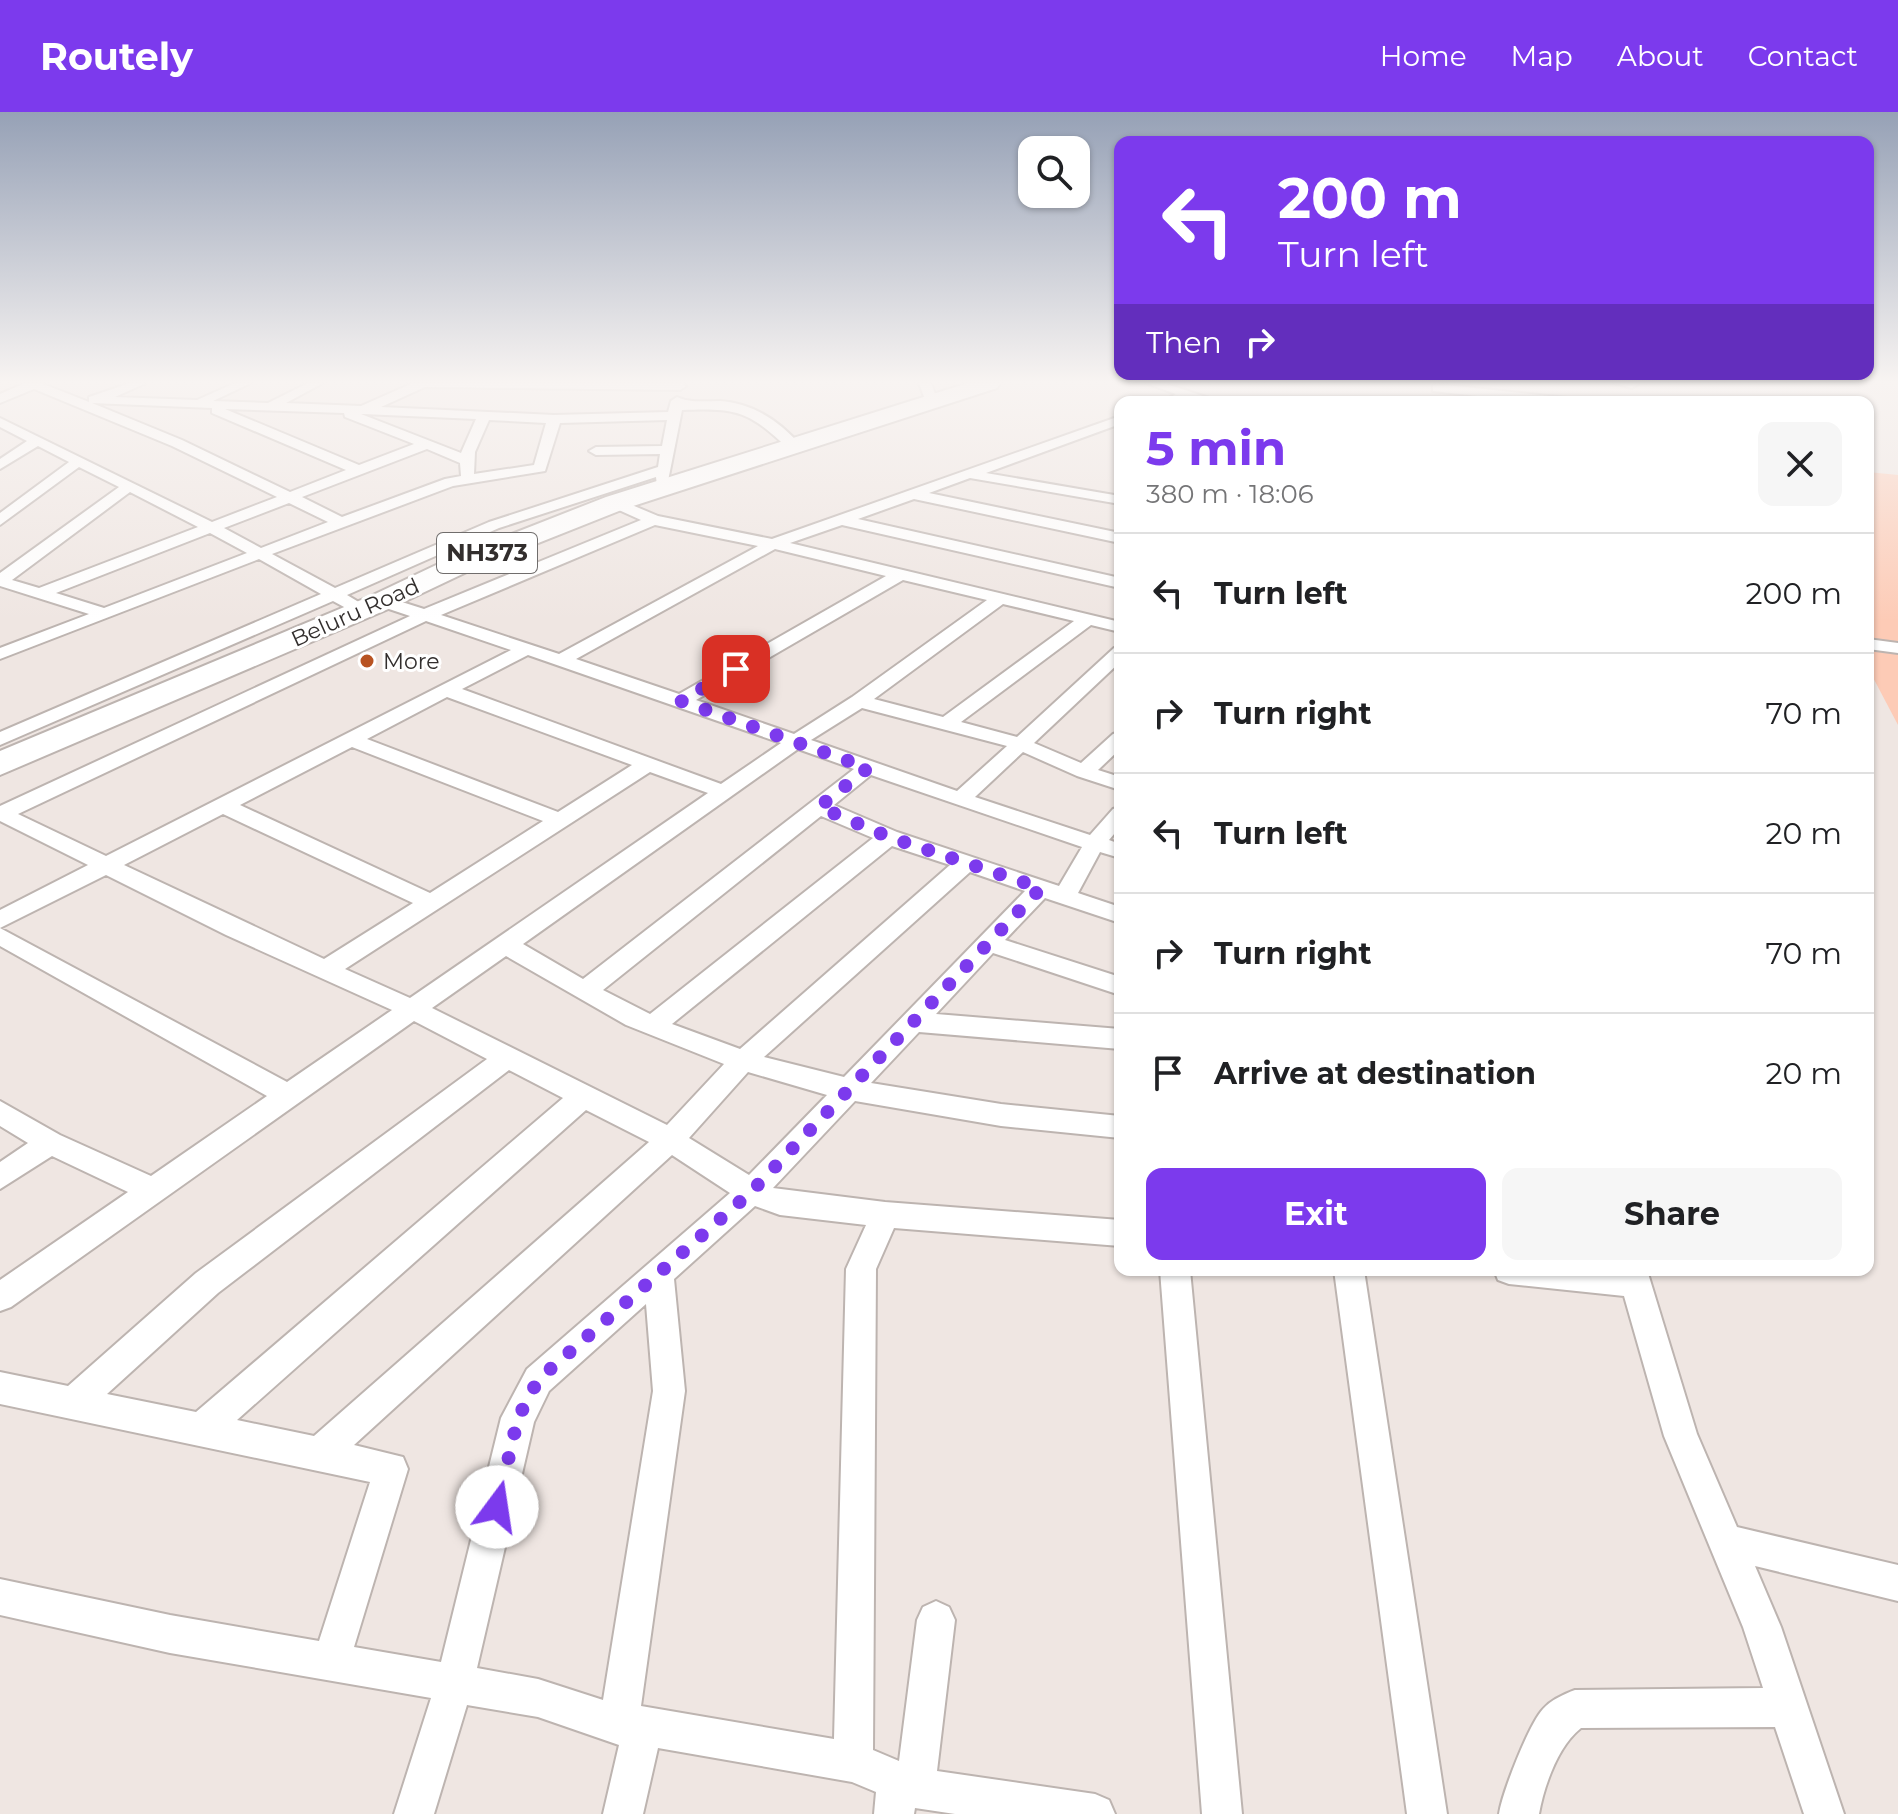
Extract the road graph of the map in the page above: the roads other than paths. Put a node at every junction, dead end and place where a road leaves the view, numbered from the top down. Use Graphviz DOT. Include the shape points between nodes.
graph roads {
  1 [pos="77,462"];
  2 [pos="78,462"];
  3 [pos="218,462"];
  4 [pos="340,462"];
  5 [pos="378,462"];
  6 [pos="466,462"];
  7 [pos="542,462"];
  8 [pos="666,462"];
  9 [pos="733,462"];
  10 [pos="998,462"];
  11 [pos="358,470"];
  12 [pos="967,473"];
  13 [pos="467,478"];
  14 [pos="662,480"];
  15 [pos="129,486"];
  16 [pos="910,494"];
  17 [pos="289,495"];
  18 [pos="1114,499"];
  19 [pos="615,503"];
  20 [pos="0,520"];
  21 [pos="654,520"];
  22 [pos="842,520"];
  23 [pos="341,522"];
  24 [pos="211,527"];
  25 [pos="1114,537"];
  26 [pos="773,544"];
  27 [pos="259,552"];
  28 [pos="900,575"];
  29 [pos="0,581"];
  30 [pos="1114,582"];
  31 [pos="40,593"];
  32 [pos="333,593"];
  33 [pos="999,599"];
  34 [pos="373,605"];
  35 [pos="104,613"];
  36 [pos="425,615"];
  37 [pos="1088,619"];
  38 [pos="1114,626"];
  39 [pos="1874,645"];
  40 [pos="1898,648"];
  41 [pos="526,649"];
  42 [pos="2,652"];
  43 [pos="561,660"];
  44 [pos="1114,662"];
  45 [pos="446,690"];
  46 [pos="681,701"];
  47 [pos="859,701"];
  48 [pos="949,722"];
  49 [pos="350,739"];
  50 [pos="0,740"];
  51 [pos="794,743"];
  52 [pos="1018,743"];
  53 [pos="1114,744"];
  54 [pos="28,752"];
  55 [pos="0,764"];
  56 [pos="645,766"];
  57 [pos="868,768"];
  58 [pos="1084,772"];
  59 [pos="1114,782"];
  60 [pos="724,792"];
  61 [pos="960,800"];
  62 [pos="222,805"];
  63 [pos="819,807"];
  64 [pos="0,814"];
  65 [pos="559,820"];
  66 [pos="1114,821"];
  67 [pos="889,837"];
  68 [pos="1095,843"];
  69 [pos="1114,849"];
  70 [pos="967,863"];
  71 [pos="106,868"];
  72 [pos="1053,891"];
  73 [pos="430,902"];
  74 [pos="1114,913"];
  75 [pos="0,920"];
  76 [pos="0,936"];
  77 [pos="988,943"];
  78 [pos="505,945"];
  79 [pos="325,970"];
  80 [pos="1114,984"];
  81 [pos="586,990"];
  82 [pos="412,1009"];
  83 [pos="912,1022"];
  84 [pos="652,1026"];
  85 [pos="1114,1039"];
  86 [pos="507,1058"];
  87 [pos="743,1061"];
  88 [pos="846,1091"];
  89 [pos="288,1095"];
  90 [pos="583,1096"];
  91 [pos="0,1112"];
  92 [pos="1114,1126"];
  93 [pos="670,1140"];
  94 [pos="50,1143"];
  95 [pos="0,1177"];
  96 [pos="151,1189"];
  97 [pos="751,1192"];
  98 [pos="885,1215"];
  99 [pos="1114,1233"];
  100 [pos="658,1272"];
  101 [pos="1176,1276"];
  102 [pos="1350,1276"];
  103 [pos="1634,1277"];
  104 [pos="0,1297"];
  105 [pos="0,1388"];
  106 [pos="73,1403"];
  107 [pos="201,1430"];
  108 [pos="319,1454"];
  109 [pos="1727,1542"];
  110 [pos="1898,1583"];
  111 [pos="0,1597"];
  112 [pos="936,1620"];
  113 [pos="331,1662"];
  114 [pos="455,1683"];
  115 [pos="1790,1707"];
  116 [pos="631,1726"];
  117 [pos="853,1762"];
  118 [pos="902,1794"];
  119 [pos="414,1814"];
  120 [pos="623,1814"];
  121 [pos="1095,1814"];
  122 [pos="1222,1814"];
  123 [pos="1427,1814"];
  124 [pos="1519,1814"];
  125 [pos="1824,1814"];
  1 -- 20 [label="street"];
  2 -- 15 [label="street"];
  3 -- 17 [label="street"];
  4 -- 11 [label="street"];
  5 -- 11 [label="street"];
  6 -- 13 [label="street"];
  7 -- 13 [label="street" via="540,468"];
  8 -- 14 [label="street"];
  9 -- 14 [label="highway, Beluru Road / NH373"];
  10 -- 12 [label="street"];
  11 -- 17 [label="street"];
  12 -- 16 [label="street"];
  12 -- 18 [label="street"];
  13 -- 23 [label="street"];
  14 -- 19 [label="highway, Beluru Road / NH373"];
  14 -- 32 [label="street" via="494,525"];
  15 -- 24 [label="street"];
  15 -- 29 [label="street"];
  16 -- 22 [label="street"];
  16 -- 25 [label="street"];
  17 -- 23 [label="street"];
  17 -- 24 [label="street"];
  19 -- 21 [label="street"];
  19 -- 34 [label="highway, Beluru Road / NH373"];
  21 -- 26 [label="street"];
  21 -- 36 [label="street"];
  22 -- 26 [label="street"];
  22 -- 30 [label="street"];
  23 -- 27 [label="street"];
  24 -- 27 [label="street"];
  24 -- 31 [label="street"];
  26 -- 28 [label="street"];
  26 -- 43 [label="street"];
  27 -- 32 [label="street"];
  27 -- 35 [label="street"];
  28 -- 33 [label="street"];
  28 -- 46 [label="street"];
  29 -- 31 [label="street"];
  31 -- 35 [label="street"];
  32 -- 34 [label="street"];
  32 -- 50 [label="street"];
  33 -- 37 [label="street"];
  33 -- 47 [label="street"];
  34 -- 36 [label="street"];
  34 -- 54 [label="highway, Beluru Road / NH373"];
  35 -- 42 [label="street"];
  36 -- 41 [label="street"];
  36 -- 64 [label="street"];
  37 -- 38 [label="street"];
  37 -- 48 [label="street"];
  39 -- 40 [label="street"];
  41 -- 43 [label="street"];
  41 -- 45 [label="street"];
  43 -- 46 [label="street"];
  44 -- 52 [label="street"];
  45 -- 49 [label="street"];
  45 -- 56 [label="street"];
  46 -- 51 [label="street"];
  47 -- 48 [label="street"];
  47 -- 51 [label="street"];
  48 -- 52 [label="street"];
  49 -- 62 [label="street"];
  49 -- 65 [label="street"];
  50 -- 54 [label="street"];
  51 -- 57 [label="street"];
  51 -- 60 [label="street"];
  52 -- 58 [label="street"];
  52 -- 61 [label="street"];
  53 -- 58 [label="street"];
  54 -- 55 [label="highway, Beluru Road / NH373"];
  56 -- 60 [label="street"];
  56 -- 65 [label="street"];
  57 -- 61 [label="street"];
  57 -- 63 [label="street"];
  58 -- 59 [label="street"];
  60 -- 78 [label="street"];
  61 -- 68 [label="street"];
  62 -- 71 [label="street"];
  62 -- 73 [label="street"];
  63 -- 67 [label="street"];
  63 -- 81 [label="street"];
  64 -- 71 [label="street"];
  65 -- 73 [label="street"];
  66 -- 68 [label="street"];
  67 -- 70 [label="street"];
  67 -- 84 [label="street"];
  68 -- 69 [label="street"];
  68 -- 72 [label="street"];
  70 -- 72 [label="street"];
  70 -- 87 [label="street"];
  71 -- 75 [label="street"];
  71 -- 79 [label="street"];
  72 -- 74 [label="street"];
  72 -- 77 [label="street"];
  73 -- 79 [label="street"];
  76 -- 89 [label="street"];
  77 -- 80 [label="street"];
  77 -- 83 [label="street"];
  78 -- 81 [label="street"];
  78 -- 82 [label="street"];
  79 -- 82 [label="street"];
  81 -- 84 [label="street"];
  82 -- 86 [label="street"];
  82 -- 89 [label="street"];
  83 -- 85 [label="street"];
  83 -- 88 [label="street"];
  84 -- 87 [label="street"];
  86 -- 90 [label="street"];
  86 -- 106 [label="street" via="207,1283"];
  87 -- 88 [label="street"];
  87 -- 93 [label="street"];
  88 -- 92 [label="street"];
  88 -- 97 [label="street"];
  89 -- 96 [label="street"];
  90 -- 93 [label="street"];
  90 -- 107 [label="street"];
  91 -- 94 [label="street"];
  93 -- 97 [label="street"];
  93 -- 108 [label="street"];
  94 -- 95 [label="street"];
  94 -- 96 [label="street"];
  96 -- 104 [label="street"];
  97 -- 98 [label="street" via="780,1203"];
  97 -- 100 [label="street"];
  98 -- 99 [label="street"];
  98 -- 117 [label="street" via="861,1269"];
  100 -- 114 [label="street" via="538,1380 527,1397"];
  100 -- 116 [label="street" via="669,1391"];
  101 -- 122 [label="street"];
  102 -- 123 [label="street"];
  103 -- 109 [label="street" via="1681,1436"];
  105 -- 106 [label="street"];
  106 -- 107 [label="street"];
  107 -- 108 [label="street"];
  108 -- 113 [label="street" via="391,1469"];
  109 -- 110 [label="street"];
  109 -- 115 [label="street"];
  111 -- 113 [label="street"];
  112 -- 118 [label="street"];
  113 -- 114 [label="street"];
  114 -- 116 [label="street" via="538,1698"];
  114 -- 119 [label="street"];
  115 -- 124 [label="street" via="1575,1709 1555,1724 1522,1795"];
  115 -- 125 [label="street"];
  116 -- 117 [label="street"];
  116 -- 120 [label="street"];
  117 -- 118 [label="street"];
  118 -- 121 [label="street"];
}
